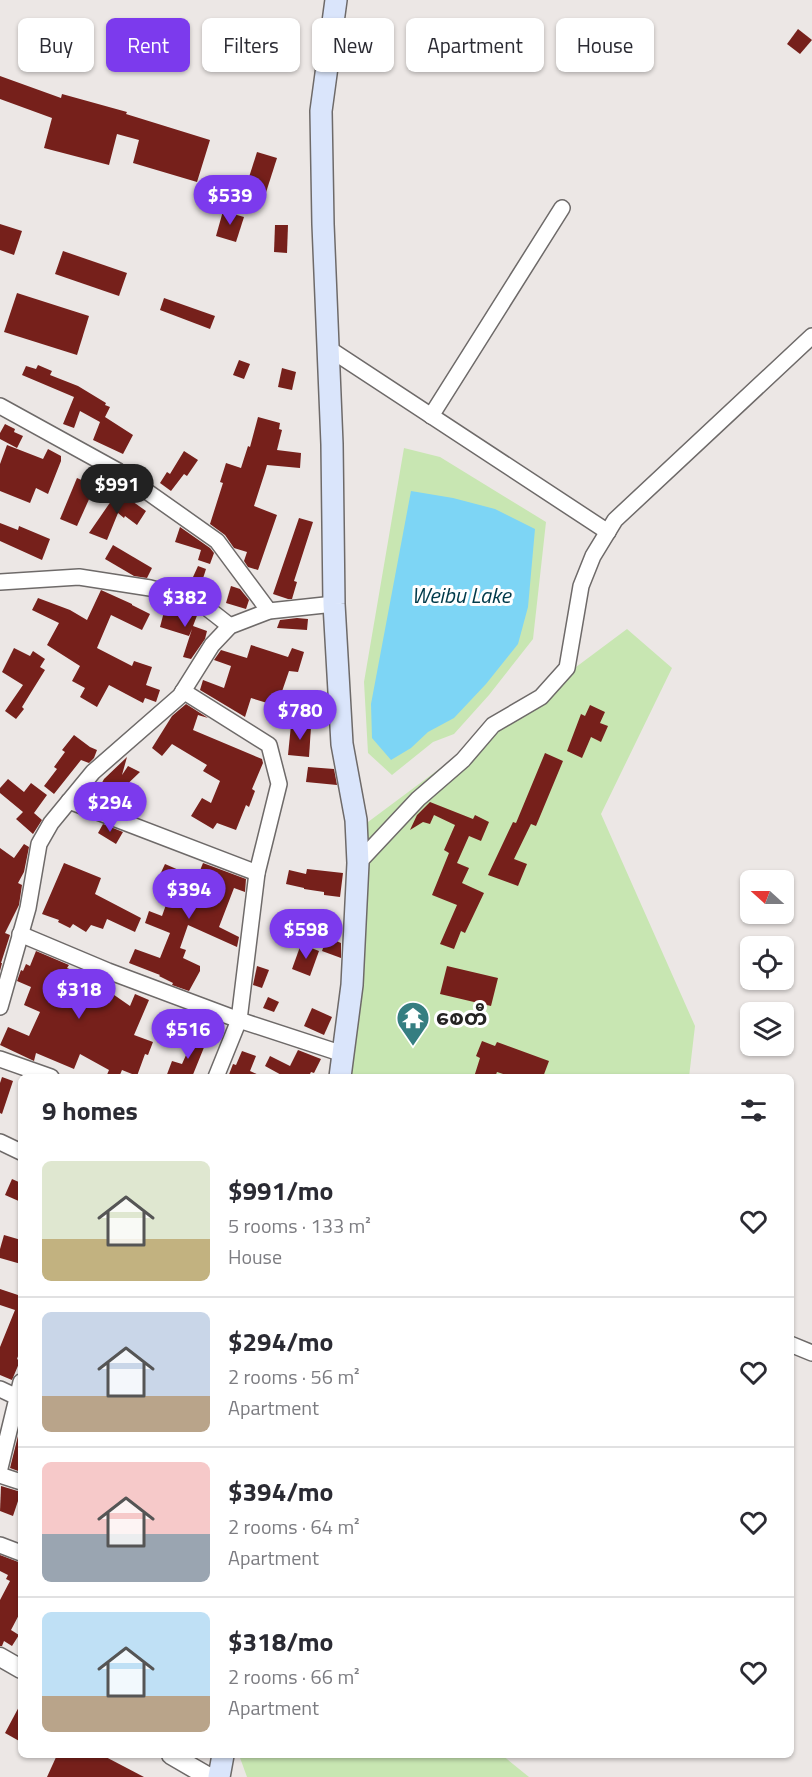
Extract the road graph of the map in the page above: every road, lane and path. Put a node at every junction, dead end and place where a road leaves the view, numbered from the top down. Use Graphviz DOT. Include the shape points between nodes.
graph roads {
  1 [pos="336,0"];
  2 [pos="562,208"];
  3 [pos="812,336"];
  4 [pos="328,348"];
  5 [pos="0,406"];
  6 [pos="431,416"];
  7 [pos="608,532"];
  8 [pos="0,582"];
  9 [pos="334,604"];
  10 [pos="269,611"];
  11 [pos="230,626"];
  12 [pos="183,691"];
  13 [pos="69,801"];
  14 [pos="358,863"];
  15 [pos="257,873"];
  16 [pos="20,934"];
  17 [pos="0,1007"];
  18 [pos="239,1020"];
  19 [pos="343,1054"];
  20 [pos="0,1059"];
  21 [pos="42,1074"];
  22 [pos="217,1074"];
  23 [pos="340,1074"];
  24 [pos="0,1143"];
  25 [pos="18,1151"];
  26 [pos="794,1346"];
  27 [pos="812,1353"];
  28 [pos="0,1389"];
  29 [pos="18,1389"];
  30 [pos="18,1393"];
  31 [pos="0,1468"];
  32 [pos="0,1475"];
  33 [pos="18,1481"];
  34 [pos="0,1545"];
  35 [pos="18,1552"];
  36 [pos="0,1657"];
  37 [pos="18,1667"];
  38 [pos="176,1758"];
  39 [pos="222,1758"];
  40 [pos="209,1777"];
  41 [pos="219,1777"];
  1 -- 4 [label="main road" via="321,111"];
  2 -- 6 [label="street"];
  3 -- 7 [label="street" via="615,519"];
  4 -- 6 [label="street"];
  4 -- 9 [label="main road"];
  5 -- 10 [label="street" via="118,471 217,541"];
  6 -- 7 [label="street"];
  7 -- 14 [label="street" via="580,586 567,668 541,698 493,724 463,760 418,799"];
  8 -- 11 [label="street" via="79,577 150,588 198,601"];
  9 -- 10 [label="street"];
  9 -- 14 [label="main road" via="342,744 356,820"];
  10 -- 11 [label="street"];
  11 -- 12 [label="street" via="212,645"];
  12 -- 13 [label="street" via="93,771"];
  12 -- 15 [label="street" via="269,745 279,784"];
  13 -- 15 [label="street"];
  13 -- 16 [label="street" via="39,844"];
  14 -- 19 [label="main road" via="352,985"];
  15 -- 18 [label="street"];
  16 -- 17 [label="street"];
  16 -- 18 [label="street"];
  18 -- 19 [label="street"];
  18 -- 22 [label="street"];
  19 -- 23 [label="main road"];
  20 -- 21 [label="street"];
  24 -- 25 [label="street"];
  26 -- 27 [label="street"];
  28 -- 29 [label="street"];
  30 -- 31 [label="street"];
  32 -- 33 [label="street"];
  34 -- 35 [label="street"];
  36 -- 37 [label="street"];
  38 -- 40 [label="street"];
  39 -- 41 [label="main road"];
}
